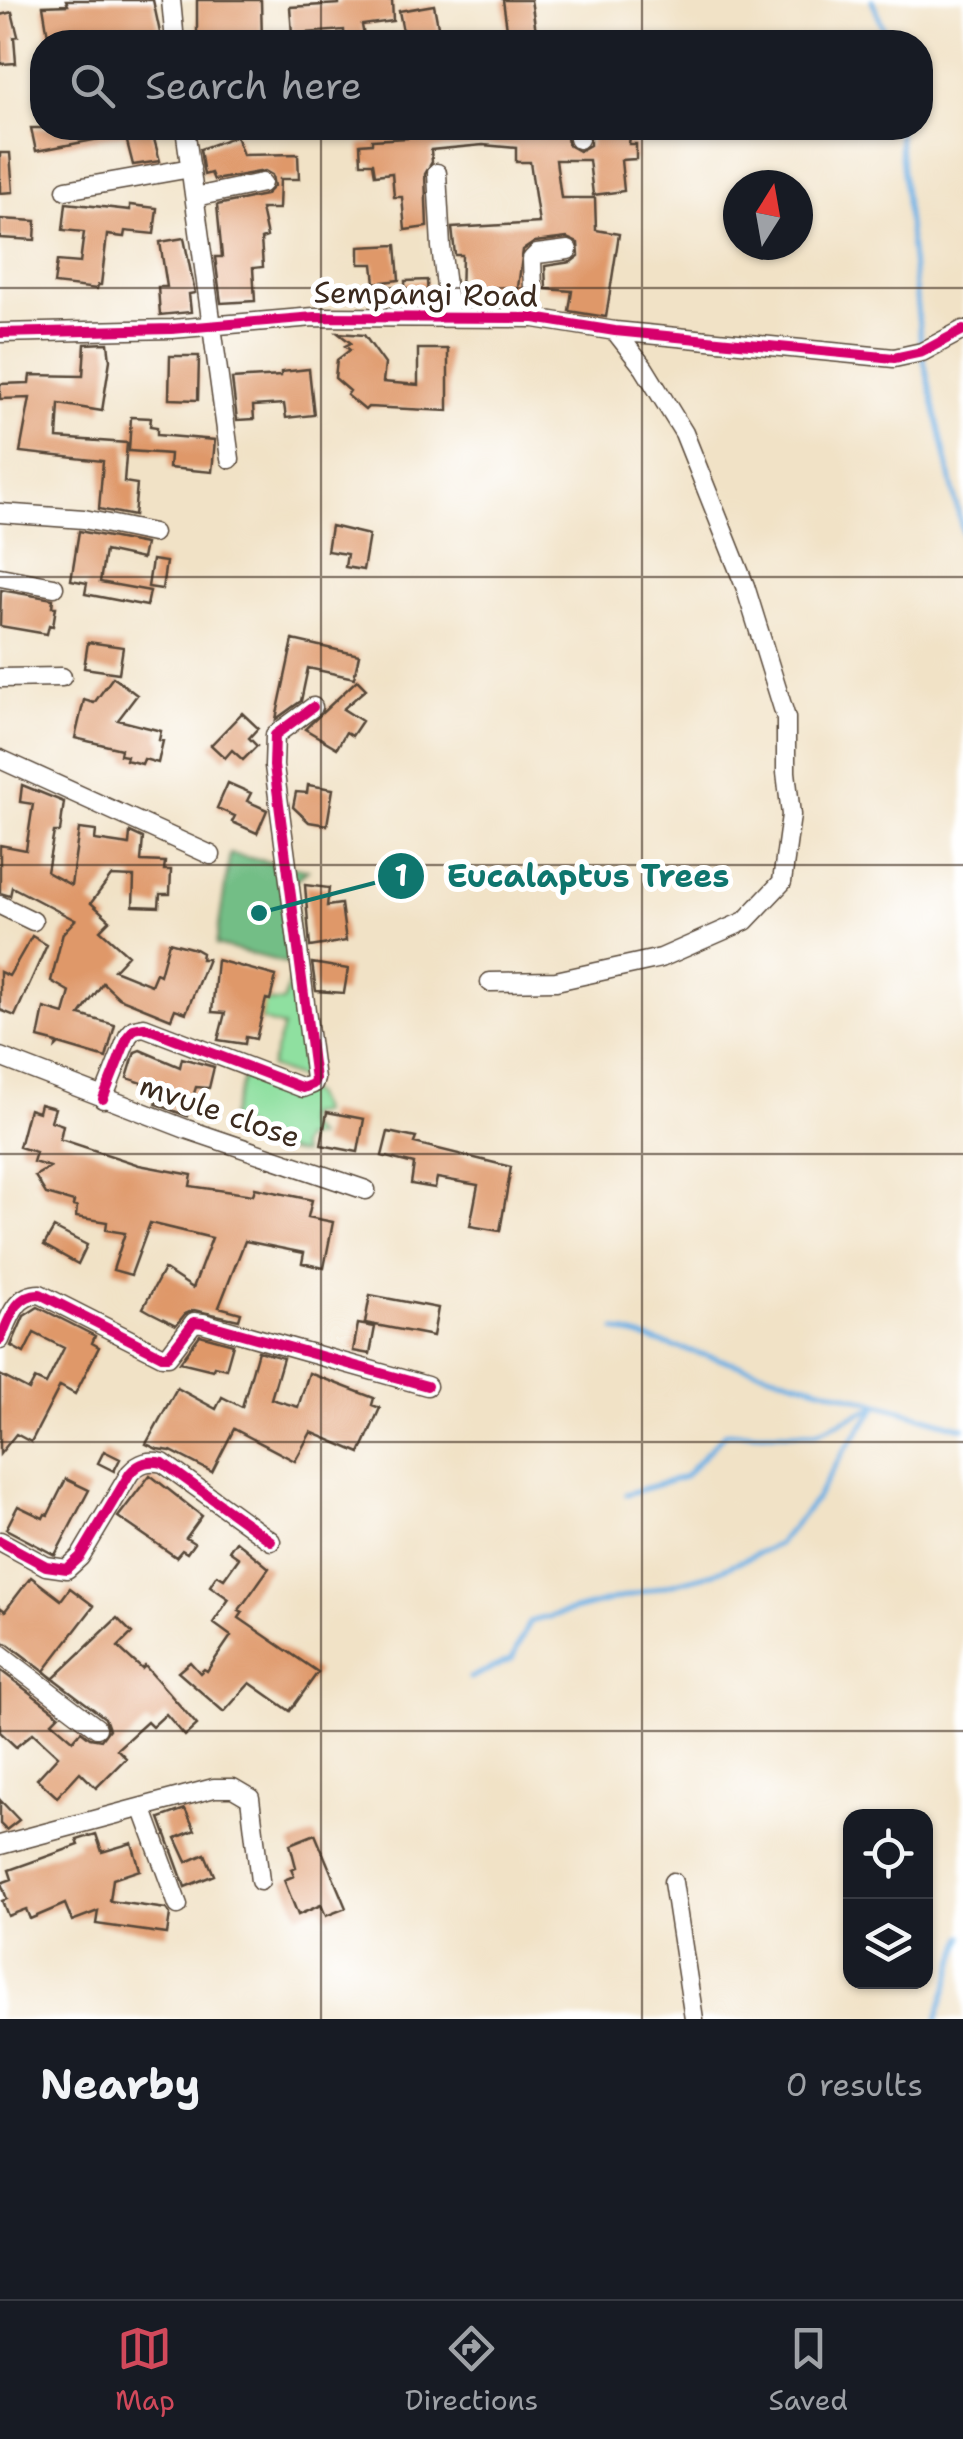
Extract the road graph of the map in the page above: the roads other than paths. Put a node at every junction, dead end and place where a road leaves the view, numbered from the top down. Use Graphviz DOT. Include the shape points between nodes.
graph roads {
  1 [pos="171,0"];
  2 [pos="175,30"];
  3 [pos="188,140"];
  4 [pos="191,168"];
  5 [pos="438,173"];
  6 [pos="262,183"];
  7 [pos="66,190"];
  8 [pos="195,196"];
  9 [pos="568,250"];
  10 [pos="450,317"];
  11 [pos="534,318"];
  12 [pos="214,327"];
  13 [pos="616,330"];
  14 [pos="963,330"];
  15 [pos="0,333"];
  16 [pos="230,459"];
  17 [pos="0,513"];
  18 [pos="153,533"];
  19 [pos="0,577"];
  20 [pos="54,587"];
  21 [pos="62,677"];
  22 [pos="0,678"];
  23 [pos="313,708"];
  24 [pos="0,759"];
  25 [pos="211,855"];
  26 [pos="0,905"];
  27 [pos="34,921"];
  28 [pos="490,982"];
  29 [pos="0,1057"];
  30 [pos="103,1099"];
  31 [pos="366,1190"];
  32 [pos="0,1340"];
  33 [pos="427,1386"];
  34 [pos="0,1540"];
  35 [pos="271,1541"];
  36 [pos="0,1654"];
  37 [pos="97,1728"];
  38 [pos="142,1807"];
  39 [pos="0,1845"];
  40 [pos="260,1881"];
  41 [pos="672,1882"];
  42 [pos="178,1905"];
  43 [pos="694,2019"];
  1 -- 2 [label="street"];
  3 -- 4 [label="street"];
  4 -- 7 [label="street"];
  4 -- 8 [label="street"];
  5 -- 10 [label="street"];
  6 -- 8 [label="street"];
  8 -- 12 [label="street"];
  9 -- 11 [label="street" via="532,259"];
  10 -- 11 [label="street, Sempangi Road"];
  10 -- 12 [label="street, Sempangi Road" via="314,316"];
  11 -- 13 [label="street, Sempangi Road"];
  12 -- 15 [label="street, Sempangi Road"];
  12 -- 16 [label="street"];
  13 -- 14 [label="street, Sempangi Road" via="894,358"];
  13 -- 28 [label="street" via="684,433 745,586 786,718 792,815 782,882 745,922 661,958 556,981"];
  17 -- 18 [label="street"];
  19 -- 20 [label="street"];
  21 -- 22 [label="street"];
  23 -- 30 [label="street" via="275,735 274,766 313,1084 303,1088 144,1027 128,1036"];
  24 -- 25 [label="street"];
  26 -- 27 [label="street"];
  29 -- 30 [label="street, mvule close"];
  30 -- 31 [label="street, mvule close"];
  32 -- 33 [label="street" via="20,1300 40,1294 162,1356 194,1322 203,1323"];
  34 -- 35 [label="street" via="46,1566 67,1569 130,1473 153,1461"];
  36 -- 37 [label="street"];
  38 -- 39 [label="street"];
  38 -- 40 [label="street" via="214,1788 233,1788 250,1798"];
  38 -- 42 [label="street"];
  41 -- 43 [label="street"];
}
